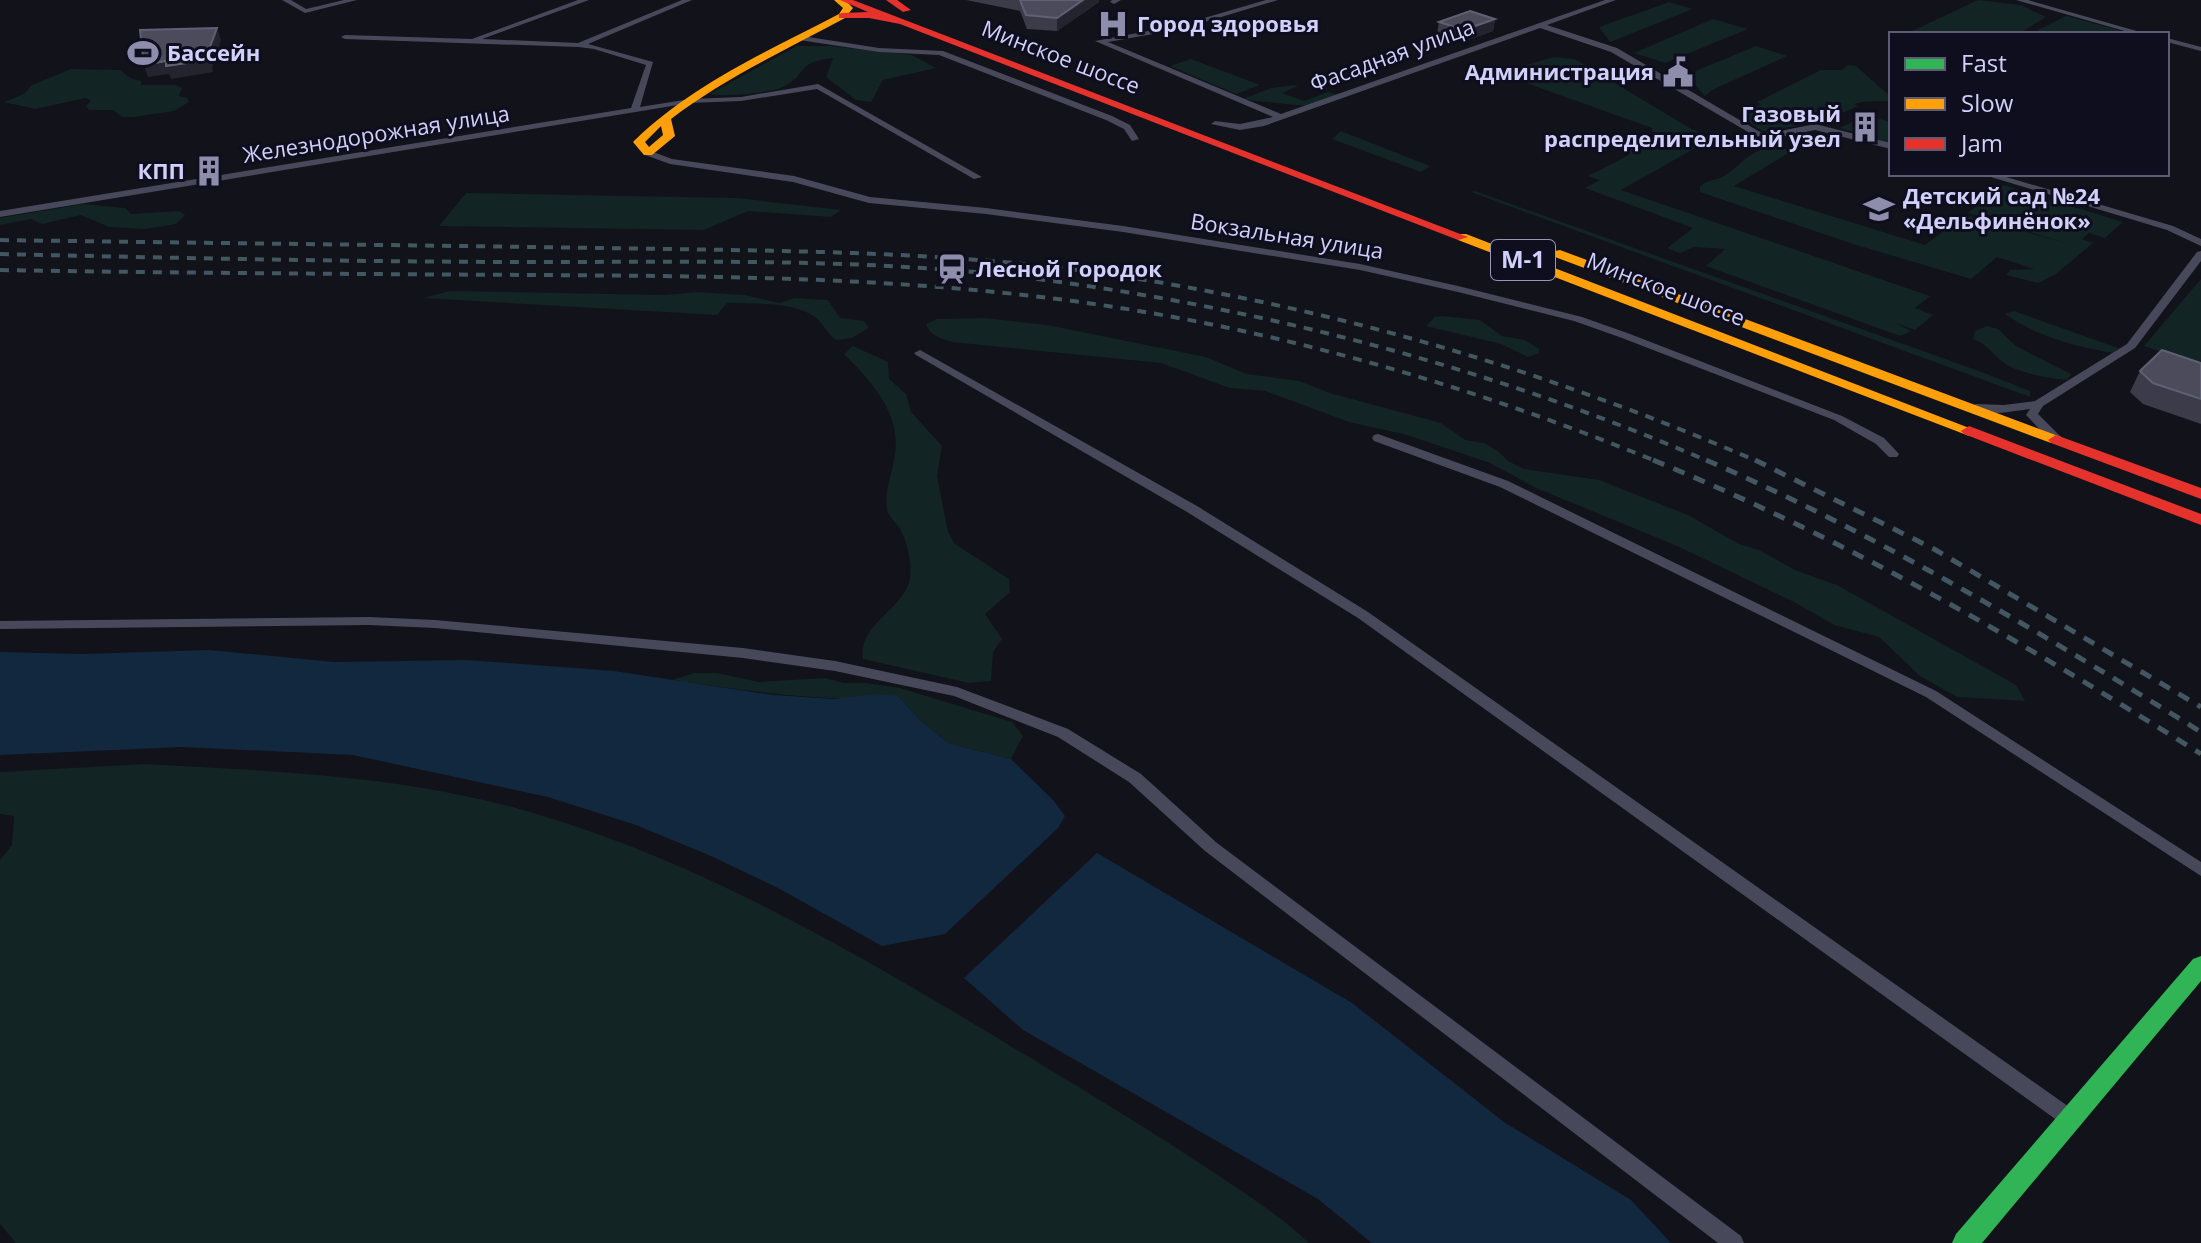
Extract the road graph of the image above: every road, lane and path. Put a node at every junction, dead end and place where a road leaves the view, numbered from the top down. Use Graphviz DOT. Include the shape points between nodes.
graph roads {
  1 [pos="286,0"];
  2 [pos="353,0"];
  3 [pos="585,0"];
  4 [pos="688,0"];
  5 [pos="878,0"];
  6 [pos="1274,0"];
  7 [pos="1612,0"];
  8 [pos="2020,0"];
  9 [pos="842,5"];
  10 [pos="900,11"];
  11 [pos="1537,25"];
  12 [pos="2136,32"];
  13 [pos="345,37"];
  14 [pos="802,38"];
  15 [pos="2169,41"];
  16 [pos="470,42"];
  17 [pos="578,45"];
  18 [pos="2201,49"];
  19 [pos="690,101"];
  20 [pos="634,111"];
  21 [pos="1280,117"];
  22 [pos="1258,132"];
  23 [pos="1135,139"];
  24 [pos="1889,146"];
  25 [pos="648,153"];
  26 [pos="1993,176"];
  27 [pos="977,177"];
  28 [pos="0,214"];
  29 [pos="2170,228"];
  30 [pos="2201,232"];
  31 [pos="2201,243"];
  32 [pos="2201,254"];
  33 [pos="920,353"];
  34 [pos="2038,404"];
  35 [pos="1971,408"];
  36 [pos="1378,438"];
  37 [pos="2057,440"];
  38 [pos="1893,454"];
  39 [pos="2201,494"];
  40 [pos="2201,520"];
  41 [pos="0,625"];
  42 [pos="2201,870"];
  43 [pos="2201,965"];
  44 [pos="2072,1120"];
  45 [pos="1734,1243"];
  46 [pos="1965,1243"];
  1 -- 2 [label="street" via="305,11"];
  3 -- 16 [label="street"];
  4 -- 17 [label="street"];
  5 -- 10 [label="main road, Минское шоссе / М-1"];
  6 -- 21 [label="street" via="1181,27 1099,41"];
  7 -- 11 [label="street, Фасадная улица"];
  8 -- 12 [label="street"];
  9 -- 10 [label="main road, Минское шоссе / М-1"];
  9 -- 14 [label="main road"];
  10 -- 22 [label="main road, Минское шоссе / М-1" via="1215,124"];
  10 -- 40 [label="main road, Минское шоссе / М-1"];
  11 -- 21 [label="street, Фасадная улица"];
  11 -- 24 [label="street" via="1614,50 1758,134 1815,127"];
  13 -- 16 [label="street"];
  14 -- 19 [label="main road"];
  14 -- 23 [label="street" via="940,53 1109,118 1127,127"];
  15 -- 18 [label="street"];
  16 -- 17 [label="street"];
  17 -- 20 [label="street" via="650,64"];
  19 -- 20 [label="street, Железнодорожная улица"];
  19 -- 25 [label="main road" via="640,138"];
  19 -- 27 [label="street, Железнодорожная улица" via="818,86"];
  20 -- 28 [label="street, Железнодорожная улица"];
  21 -- 22 [label="street, Фасадная улица"];
  22 -- 35 [label="main road, Минское шоссе / М-1"];
  25 -- 38 [label="street, Вокзальная улица" via="670,161 794,179 869,200 1138,231 1360,267 1458,289 1626,336 1838,418"];
  26 -- 29 [label="street"];
  29 -- 30 [label="street"];
  29 -- 31 [label="street"];
  32 -- 34 [label="street" via="2131,346"];
  33 -- 44 [label="street" via="1192,509 1363,615"];
  34 -- 35 [label="street"];
  34 -- 37 [label="street" via="2032,415"];
  35 -- 37 [label="main road, Минское шоссе / М-1"];
  36 -- 42 [label="street" via="1504,484 1931,694"];
  37 -- 39 [label="main road, Минское шоссе / М-1"];
  41 -- 45 [label="street" via="369,621 512,630 743,653 957,692 1063,733 1135,778 1211,847"];
  43 -- 44 [label="main road"];
  44 -- 46 [label="main road"];
}
